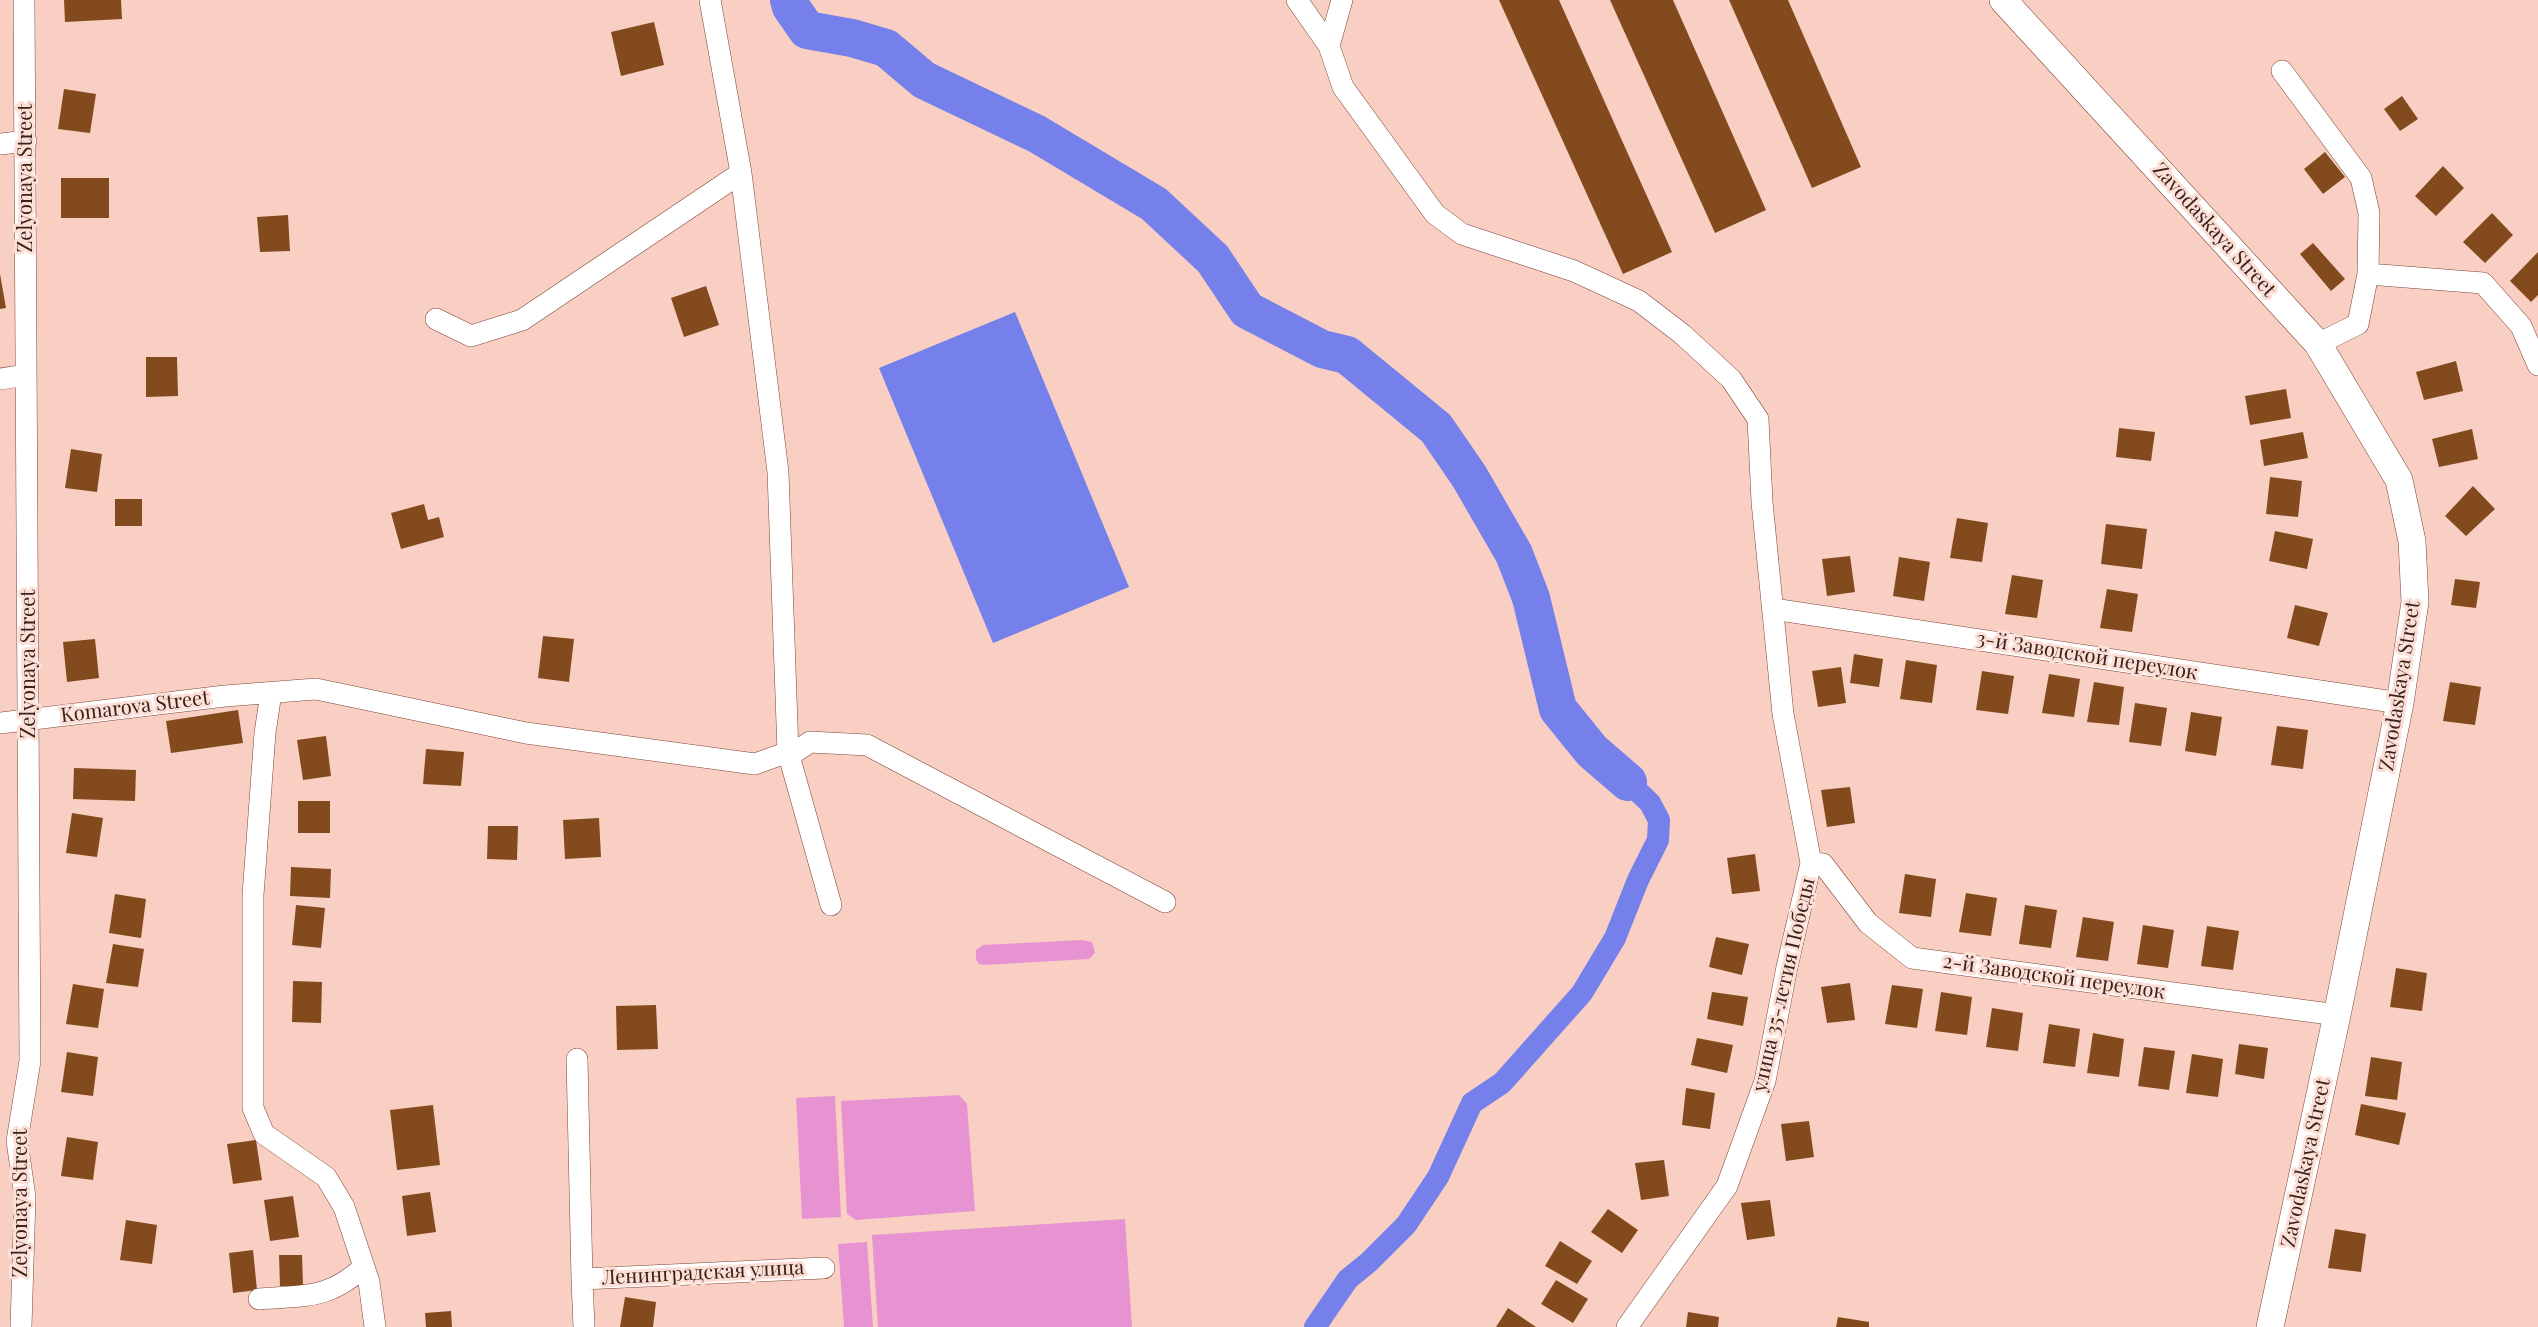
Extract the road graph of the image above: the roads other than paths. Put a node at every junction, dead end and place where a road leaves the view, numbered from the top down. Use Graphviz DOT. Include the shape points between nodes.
graph roads {
  1 [pos="24,0"];
  2 [pos="710,0"];
  3 [pos="1297,0"];
  4 [pos="1342,0"];
  5 [pos="2003,0"];
  6 [pos="1329,46"];
  7 [pos="2282,71"];
  8 [pos="26,141"];
  9 [pos="0,144"];
  10 [pos="741,173"];
  11 [pos="2368,274"];
  12 [pos="436,319"];
  13 [pos="2318,344"];
  14 [pos="2538,365"];
  15 [pos="26,375"];
  16 [pos="0,379"];
  17 [pos="1773,609"];
  18 [pos="271,693"];
  19 [pos="2400,703"];
  20 [pos="29,720"];
  21 [pos="0,723"];
  22 [pos="788,752"];
  23 [pos="1811,863"];
  24 [pos="1165,902"];
  25 [pos="831,905"];
  26 [pos="2337,1015"];
  27 [pos="577,1059"];
  28 [pos="9,1141"];
  29 [pos="364,1267"];
  30 [pos="824,1268"];
  31 [pos="582,1279"];
  32 [pos="259,1299"];
  33 [pos="21,1327"];
  34 [pos="375,1327"];
  35 [pos="584,1327"];
  36 [pos="1627,1327"];
  37 [pos="2270,1327"];
  1 -- 8 [label="street, Zelyonaya Street"];
  2 -- 10 [label="street"];
  3 -- 6 [label="street, улица 35-летия Победы"];
  4 -- 6 [label="street"];
  5 -- 13 [label="main road, Zavodaskaya Street"];
  6 -- 17 [label="street, улица 35-летия Победы" via="1343,87 1435,214 1462,234 1574,271 1639,301 1731,379 1758,419"];
  7 -- 11 [label="street" via="2361,178 2369,213"];
  8 -- 9 [label="street"];
  8 -- 15 [label="street, Zelyonaya Street"];
  10 -- 12 [label="street" via="522,320 471,336"];
  10 -- 22 [label="street" via="778,472"];
  11 -- 13 [label="street" via="2358,324"];
  11 -- 14 [label="street" via="2483,283 2521,326"];
  13 -- 19 [label="main road, Zavodaskaya Street" via="2399,480 2412,541 2415,602"];
  15 -- 16 [label="street"];
  15 -- 20 [label="street, Zelyonaya Street"];
  17 -- 19 [label="street, 3-й Заводской переулок"];
  17 -- 23 [label="street, улица 35-летия Победы" via="1783,714"];
  18 -- 20 [label="street, Komarova Street"];
  18 -- 22 [label="street, Komarova Street" via="316,689 526,733 755,764"];
  18 -- 29 [label="street" via="253,895 253,1108 264,1134 326,1177 344,1207"];
  19 -- 26 [label="main road, Zavodaskaya Street"];
  20 -- 21 [label="street, Komarova Street"];
  20 -- 28 [label="street, Zelyonaya Street" via="30,1061"];
  22 -- 24 [label="street, Komarova Street" via="810,742 867,745"];
  22 -- 25 [label="street"];
  23 -- 26 [label="street, 2-й Заводской переулок" via="1823,864 1868,923 1912,958"];
  23 -- 36 [label="street, улица 35-летия Победы" via="1765,1081 1727,1185"];
  26 -- 37 [label="main road, Zavodaskaya Street"];
  27 -- 31 [label="street, Ленинградская улица"];
  28 -- 33 [label="street, Zelyonaya Street" via="24,1197"];
  29 -- 32 [label="street" via="345,1284 326,1293"];
  29 -- 34 [label="street"];
  30 -- 31 [label="street, Ленинградская улица"];
  31 -- 35 [label="street, Ленинградская улица"];
}
